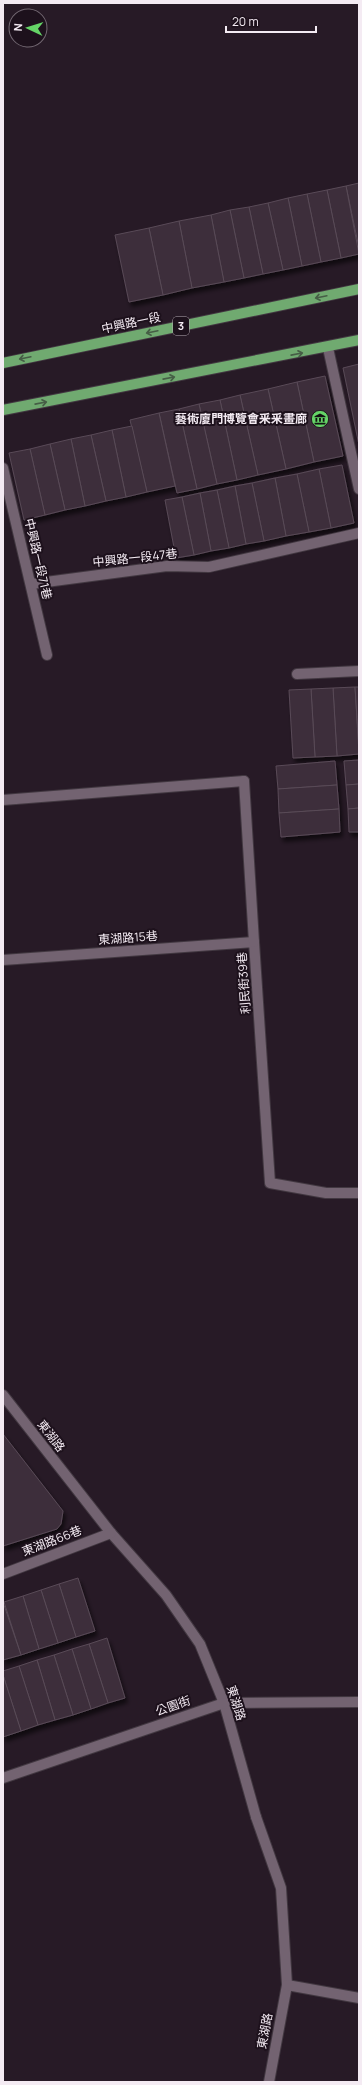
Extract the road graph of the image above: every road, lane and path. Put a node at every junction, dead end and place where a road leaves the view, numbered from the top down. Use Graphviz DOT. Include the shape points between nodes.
graph roads {
  1 [pos="359,289"];
  2 [pos="359,340"];
  3 [pos="328,348"];
  4 [pos="3,363"];
  5 [pos="3,410"];
  6 [pos="3,468"];
  7 [pos="359,489"];
  8 [pos="359,533"];
  9 [pos="31,584"];
  10 [pos="47,655"];
  11 [pos="359,671"];
  12 [pos="297,674"];
  13 [pos="3,800"];
  14 [pos="254,942"];
  15 [pos="3,960"];
  16 [pos="359,1193"];
  17 [pos="3,1396"];
  18 [pos="111,1533"];
  19 [pos="3,1574"];
  20 [pos="359,1702"];
  21 [pos="224,1703"];
  22 [pos="3,1778"];
  23 [pos="287,1985"];
  24 [pos="359,1998"];
  25 [pos="269,2082"];
  1 -- 4 [label="main road, 中興路一段 / 3, one-way"];
  2 -- 3 [label="main road"];
  5 -- 3 [label="main road, one-way"];
  3 -- 7 [label="street"];
  6 -- 9 [label="street, 中興路一段71巷"];
  8 -- 9 [label="street, 中興路一段47巷" via="209,567 167,566"];
  9 -- 10 [label="street, 中興路一段71巷"];
  11 -- 12 [label="street"];
  13 -- 14 [label="street, 利民街39巷" via="244,781"];
  14 -- 15 [label="street, 東湖路15巷"];
  14 -- 16 [label="street, 利民街39巷" via="270,1183 326,1193"];
  17 -- 18 [label="street, 東湖路"];
  18 -- 19 [label="street, 東湖路66巷"];
  18 -- 21 [label="street, 東湖路" via="166,1595 200,1644"];
  20 -- 21 [label="street, 公園街"];
  21 -- 22 [label="street, 公園街"];
  21 -- 23 [label="street, 東湖路" via="256,1817 281,1888"];
  23 -- 24 [label="street"];
  23 -- 25 [label="street, 東湖路"];
}
